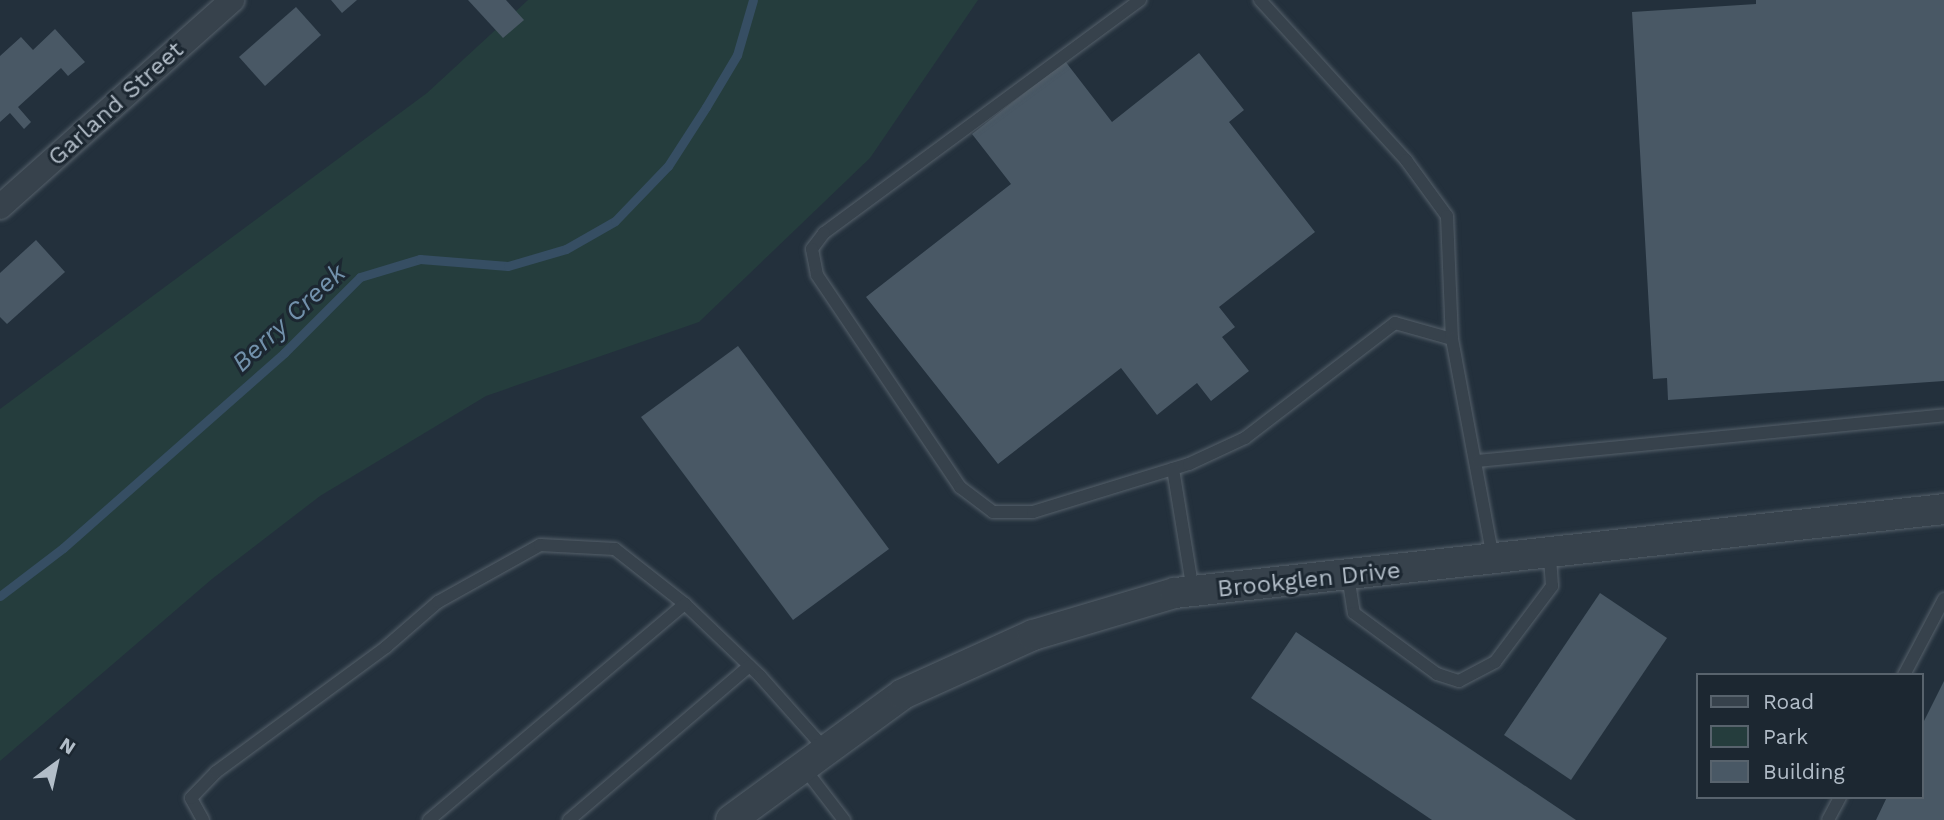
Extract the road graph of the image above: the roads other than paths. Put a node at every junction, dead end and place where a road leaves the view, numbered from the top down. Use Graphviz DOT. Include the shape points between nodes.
graph roads {
  1 [pos="232,0"];
  2 [pos="1140,0"];
  3 [pos="1260,0"];
  4 [pos="0,207"];
  5 [pos="1452,339"];
  6 [pos="1944,415"];
  7 [pos="1478,461"];
  8 [pos="1173,469"];
  9 [pos="1944,509"];
  10 [pos="1550,555"];
  11 [pos="1494,561"];
  12 [pos="1348,576"];
  13 [pos="1194,592"];
  14 [pos="1944,599"];
  15 [pos="685,604"];
  16 [pos="749,666"];
  17 [pos="1905,673"];
  18 [pos="813,757"];
  19 [pos="1839,799"];
  20 [pos="203,820"];
  21 [pos="429,820"];
  22 [pos="569,820"];
  23 [pos="731,820"];
  24 [pos="844,820"];
  25 [pos="1828,820"];
  1 -- 4 [label="street, Garland Street"];
  2 -- 8 [label="lane" via="824,233 812,249 817,275 960,487 993,512 1033,512"];
  3 -- 5 [label="lane" via="1406,160 1447,216"];
  5 -- 7 [label="lane"];
  5 -- 8 [label="lane" via="1395,323 1245,438"];
  6 -- 7 [label="lane"];
  7 -- 11 [label="lane"];
  8 -- 13 [label="lane"];
  9 -- 10 [label="street, Brookglen Drive"];
  10 -- 11 [label="street, Brookglen Drive"];
  10 -- 12 [label="lane" via="1552,586 1495,662 1459,681 1437,674 1354,614"];
  11 -- 12 [label="street, Brookglen Drive"];
  12 -- 13 [label="street, Brookglen Drive"];
  13 -- 18 [label="street, Brookglen Drive" via="1033,635 903,694"];
  14 -- 17 [label="lane"];
  15 -- 16 [label="lane"];
  15 -- 20 [label="lane" via="615,549 540,545 438,602 386,648 216,772 191,798"];
  15 -- 21 [label="lane"];
  16 -- 18 [label="lane"];
  16 -- 22 [label="lane"];
  18 -- 23 [label="street, Brookglen Drive"];
  18 -- 24 [label="lane"];
  19 -- 25 [label="lane"];
}
